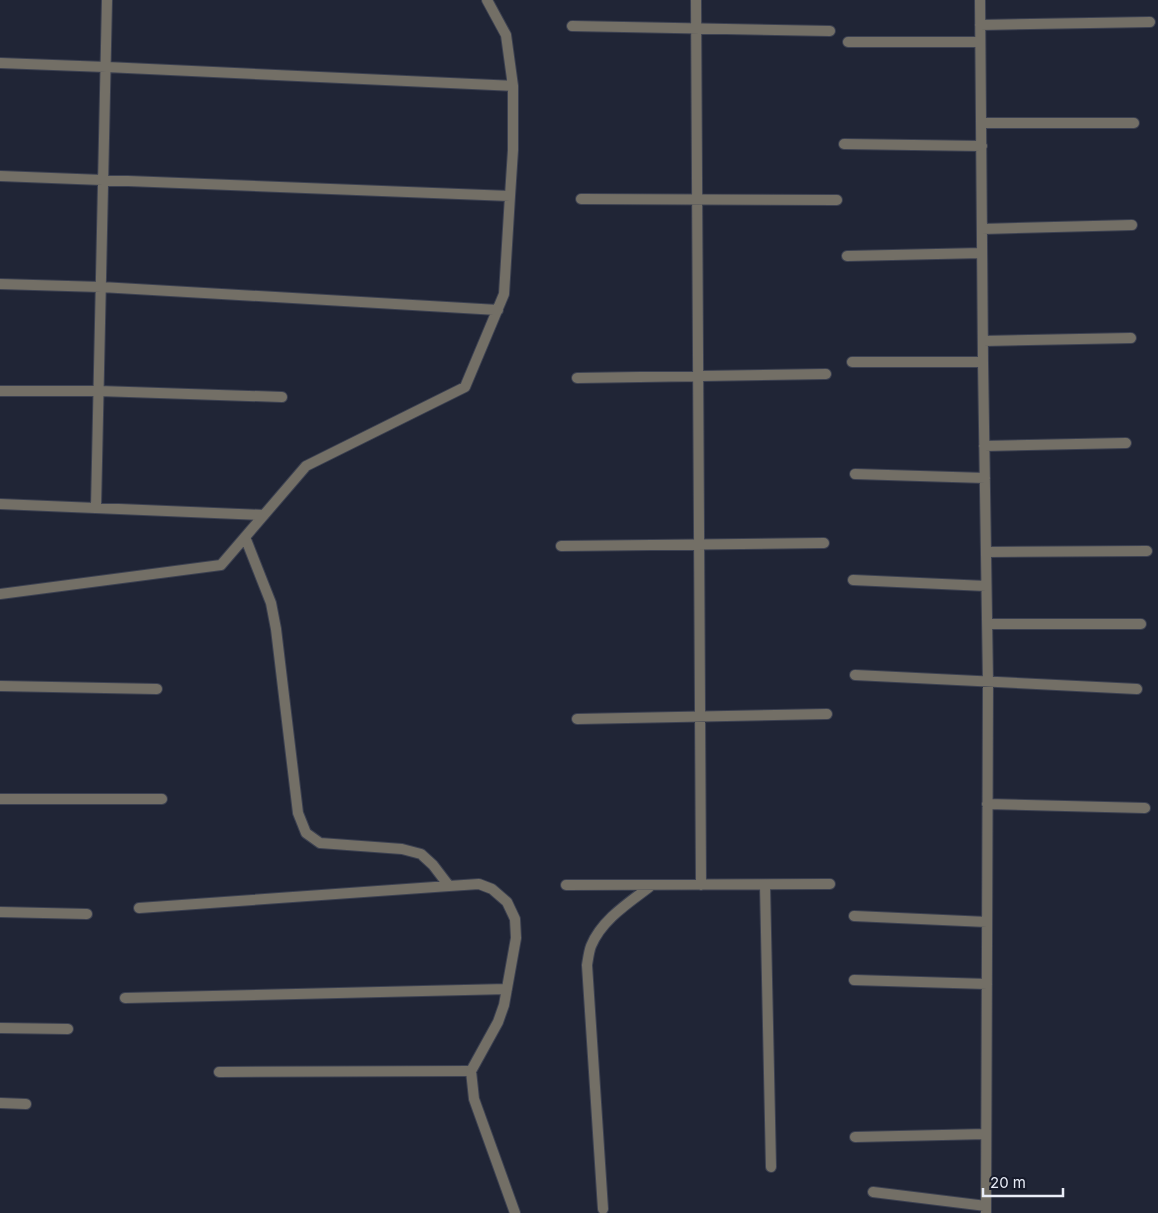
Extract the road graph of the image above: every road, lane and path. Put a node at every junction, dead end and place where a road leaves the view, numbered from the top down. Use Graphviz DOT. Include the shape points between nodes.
graph roads {
  1 [pos="107,0"];
  2 [pos="486,0"];
  3 [pos="696,0"];
  4 [pos="980,0"];
  5 [pos="1150,22"];
  6 [pos="980,25"];
  7 [pos="572,26"];
  8 [pos="696,28"];
  9 [pos="830,31"];
  10 [pos="848,42"];
  11 [pos="980,42"];
  12 [pos="0,63"];
  13 [pos="106,67"];
  14 [pos="514,86"];
  15 [pos="982,123"];
  16 [pos="1134,123"];
  17 [pos="844,144"];
  18 [pos="982,146"];
  19 [pos="0,176"];
  20 [pos="104,180"];
  21 [pos="510,196"];
  22 [pos="581,198"];
  23 [pos="697,199"];
  24 [pos="837,200"];
  25 [pos="1132,225"];
  26 [pos="982,229"];
  27 [pos="982,253"];
  28 [pos="847,256"];
  29 [pos="0,284"];
  30 [pos="101,288"];
  31 [pos="498,310"];
  32 [pos="1132,338"];
  33 [pos="983,341"];
  34 [pos="852,362"];
  35 [pos="983,362"];
  36 [pos="826,374"];
  37 [pos="698,376"];
  38 [pos="577,378"];
  39 [pos="0,391"];
  40 [pos="99,392"];
  41 [pos="282,397"];
  42 [pos="1126,443"];
  43 [pos="984,446"];
  44 [pos="855,474"];
  45 [pos="985,478"];
  46 [pos="0,504"];
  47 [pos="96,508"];
  48 [pos="264,515"];
  49 [pos="245,537"];
  50 [pos="824,543"];
  51 [pos="699,545"];
  52 [pos="561,546"];
  53 [pos="1147,551"];
  54 [pos="986,552"];
  55 [pos="853,580"];
  56 [pos="986,586"];
  57 [pos="0,594"];
  58 [pos="987,624"];
  59 [pos="1141,624"];
  60 [pos="855,675"];
  61 [pos="988,682"];
  62 [pos="0,686"];
  63 [pos="158,688"];
  64 [pos="1136,689"];
  65 [pos="827,714"];
  66 [pos="700,716"];
  67 [pos="577,719"];
  68 [pos="0,799"];
  69 [pos="162,800"];
  70 [pos="987,804"];
  71 [pos="1145,808"];
  72 [pos="830,884"];
  73 [pos="566,885"];
  74 [pos="652,885"];
  75 [pos="701,885"];
  76 [pos="765,885"];
  77 [pos="449,886"];
  78 [pos="139,908"];
  79 [pos="0,912"];
  80 [pos="87,914"];
  81 [pos="854,916"];
  82 [pos="987,922"];
  83 [pos="854,980"];
  84 [pos="987,984"];
  85 [pos="507,989"];
  86 [pos="125,998"];
  87 [pos="0,1028"];
  88 [pos="68,1029"];
  89 [pos="470,1071"];
  90 [pos="219,1072"];
  91 [pos="0,1103"];
  92 [pos="26,1104"];
  93 [pos="986,1134"];
  94 [pos="856,1136"];
  95 [pos="771,1166"];
  96 [pos="873,1192"];
  97 [pos="604,1209"];
  98 [pos="986,1209"];
  99 [pos="515,1213"];
  1 -- 13 [label="street"];
  2 -- 14 [label="street" via="506,34"];
  3 -- 8 [label="street"];
  4 -- 6 [label="street"];
  5 -- 6 [label="street"];
  6 -- 11 [label="street"];
  7 -- 8 [label="street"];
  8 -- 9 [label="street"];
  8 -- 23 [label="street"];
  10 -- 11 [label="street"];
  11 -- 15 [label="street"];
  12 -- 13 [label="street"];
  13 -- 14 [label="street"];
  13 -- 20 [label="street"];
  14 -- 21 [label="street"];
  15 -- 16 [label="street"];
  15 -- 18 [label="street"];
  17 -- 18 [label="street"];
  18 -- 26 [label="street"];
  19 -- 20 [label="street"];
  20 -- 21 [label="street"];
  20 -- 30 [label="street"];
  21 -- 31 [label="street" via="504,294"];
  22 -- 23 [label="street"];
  23 -- 24 [label="street"];
  23 -- 37 [label="street"];
  25 -- 26 [label="street"];
  26 -- 27 [label="street"];
  27 -- 28 [label="street"];
  27 -- 33 [label="street"];
  29 -- 30 [label="street"];
  30 -- 31 [label="street"];
  30 -- 40 [label="street"];
  31 -- 48 [label="street" via="465,386 306,466"];
  32 -- 33 [label="street"];
  33 -- 35 [label="street"];
  34 -- 35 [label="street"];
  35 -- 43 [label="street"];
  36 -- 37 [label="street"];
  37 -- 38 [label="street"];
  37 -- 51 [label="street"];
  39 -- 40 [label="street"];
  40 -- 41 [label="street"];
  40 -- 47 [label="street"];
  42 -- 43 [label="street"];
  43 -- 45 [label="street"];
  44 -- 45 [label="street"];
  45 -- 54 [label="street"];
  46 -- 47 [label="street"];
  47 -- 48 [label="street"];
  48 -- 49 [label="street"];
  49 -- 57 [label="street" via="221,565"];
  49 -- 77 [label="street" via="271,603 298,813 306,833 320,843 402,849 421,854"];
  50 -- 51 [label="street"];
  51 -- 52 [label="street"];
  51 -- 66 [label="street"];
  53 -- 54 [label="street"];
  54 -- 56 [label="street"];
  55 -- 56 [label="street"];
  56 -- 58 [label="street"];
  58 -- 59 [label="street"];
  58 -- 61 [label="street"];
  60 -- 61 [label="street"];
  61 -- 64 [label="street"];
  61 -- 70 [label="street"];
  62 -- 63 [label="street"];
  65 -- 66 [label="street"];
  66 -- 67 [label="street"];
  66 -- 75 [label="street"];
  68 -- 69 [label="street"];
  70 -- 71 [label="street"];
  70 -- 82 [label="street"];
  72 -- 76 [label="street"];
  73 -- 74 [label="street"];
  74 -- 75 [label="street"];
  74 -- 97 [label="street" via="599,930 590,947 587,965"];
  75 -- 76 [label="street"];
  76 -- 95 [label="street"];
  77 -- 78 [label="street"];
  77 -- 85 [label="street" via="479,884 492,889 507,902 515,919 516,938"];
  79 -- 80 [label="street"];
  81 -- 82 [label="street"];
  82 -- 84 [label="street"];
  83 -- 84 [label="street"];
  84 -- 93 [label="street"];
  85 -- 86 [label="street"];
  85 -- 89 [label="street" via="498,1022"];
  87 -- 88 [label="street"];
  89 -- 90 [label="street"];
  89 -- 99 [label="street" via="474,1099"];
  91 -- 92 [label="street"];
  93 -- 94 [label="street"];
  93 -- 98 [label="street"];
  96 -- 98 [label="street"];
}
